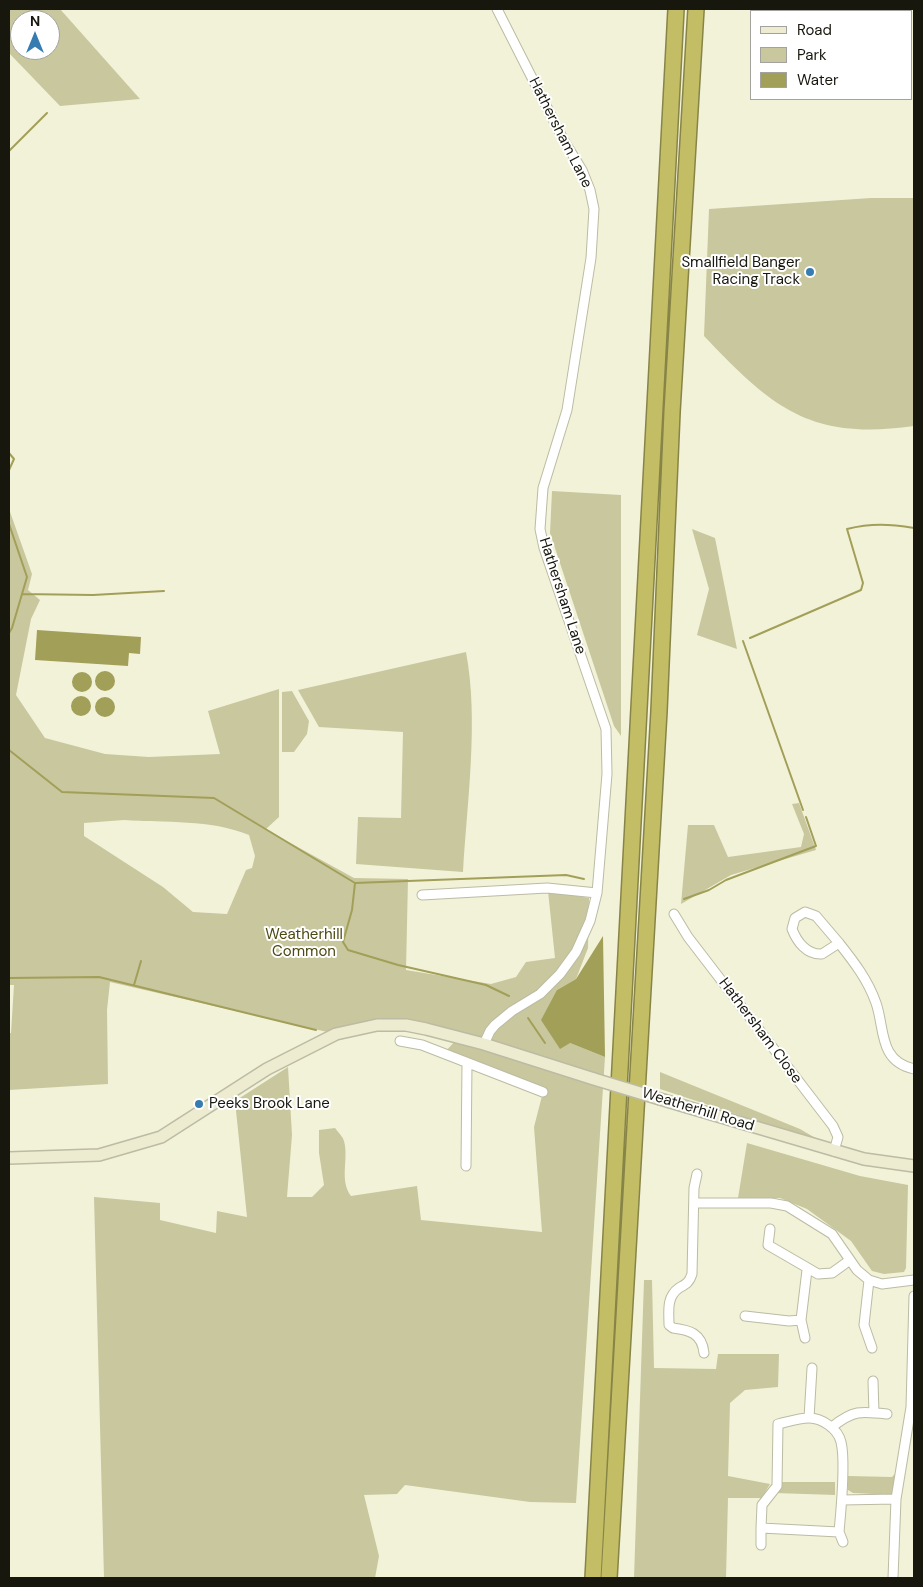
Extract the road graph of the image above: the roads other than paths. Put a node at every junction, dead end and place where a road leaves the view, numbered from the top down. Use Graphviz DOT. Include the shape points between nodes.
graph roads {
  1 [pos="496,9"];
  2 [pos="676,9"];
  3 [pos="696,9"];
  4 [pos="597,893"];
  5 [pos="422,894"];
  6 [pos="674,914"];
  7 [pos="839,942"];
  8 [pos="426,1029"];
  9 [pos="400,1041"];
  10 [pos="484,1044"];
  11 [pos="422,1046"];
  12 [pos="467,1063"];
  13 [pos="914,1068"];
  14 [pos="543,1092"];
  15 [pos="834,1151"];
  16 [pos="9,1158"];
  17 [pos="466,1166"];
  18 [pos="914,1166"];
  19 [pos="697,1174"];
  20 [pos="695,1203"];
  21 [pos="770,1229"];
  22 [pos="850,1260"];
  23 [pos="808,1270"];
  24 [pos="869,1280"];
  25 [pos="914,1280"];
  26 [pos="914,1296"];
  27 [pos="745,1316"];
  28 [pos="801,1320"];
  29 [pos="805,1338"];
  30 [pos="872,1348"];
  31 [pos="704,1353"];
  32 [pos="812,1368"];
  33 [pos="873,1382"];
  34 [pos="874,1413"];
  35 [pos="887,1414"];
  36 [pos="809,1418"];
  37 [pos="832,1427"];
  38 [pos="896,1499"];
  39 [pos="842,1500"];
  40 [pos="761,1528"];
  41 [pos="839,1532"];
  42 [pos="843,1542"];
  43 [pos="761,1545"];
  44 [pos="593,1578"];
  45 [pos="608,1578"];
  46 [pos="893,1578"];
  1 -- 4 [label="street, Hathersham Lane" via="582,170 594,209 591,258 566,410 543,488 540,529 606,729 607,774"];
  2 -- 44 [label="highway"];
  3 -- 45 [label="highway" via="672,412 660,711"];
  4 -- 5 [label="street" via="547,888"];
  4 -- 10 [label="street, Hathersham Lane" via="590,921 576,952 560,974 540,994 496,1025"];
  6 -- 15 [label="street, Hathersham Close" via="688,937 833,1126 838,1137"];
  7 -- 7 [label="street" via="822,954 811,953 794,934 792,923 800,914 811,913"];
  7 -- 13 [label="street" via="862,973 877,1004 880,1030 890,1055"];
  8 -- 10 [label="street, Weatherhill Road"];
  8 -- 11 [label="street"];
  8 -- 16 [label="street, Weatherhill Road" via="406,1025 377,1026 336,1034 267,1069 160,1137 98,1155"];
  9 -- 11 [label="street"];
  10 -- 15 [label="street, Weatherhill Road, bridge"];
  11 -- 12 [label="street"];
  12 -- 14 [label="street"];
  12 -- 17 [label="street"];
  15 -- 18 [label="street, Weatherhill Road"];
  19 -- 20 [label="street"];
  20 -- 22 [label="street" via="787,1206 832,1234"];
  20 -- 31 [label="street" via="692,1274 690,1281 672,1296 669,1325 697,1335"];
  21 -- 23 [label="street" via="768,1245"];
  22 -- 23 [label="street" via="832,1273 818,1274"];
  22 -- 24 [label="street"];
  23 -- 28 [label="street"];
  24 -- 25 [label="street" via="882,1284"];
  24 -- 30 [label="street" via="864,1325"];
  26 -- 38 [label="street" via="911,1408"];
  27 -- 28 [label="street"];
  28 -- 29 [label="street"];
  32 -- 36 [label="street" via="816,1386"];
  33 -- 34 [label="street"];
  34 -- 35 [label="street"];
  34 -- 37 [label="street" via="856,1412"];
  36 -- 37 [label="street"];
  36 -- 40 [label="street" via="778,1424 776,1486 762,1505"];
  37 -- 39 [label="street" via="841,1442"];
  38 -- 39 [label="street"];
  38 -- 46 [label="street"];
  39 -- 41 [label="street"];
  40 -- 41 [label="street"];
  40 -- 43 [label="street"];
  41 -- 42 [label="street"];
}
